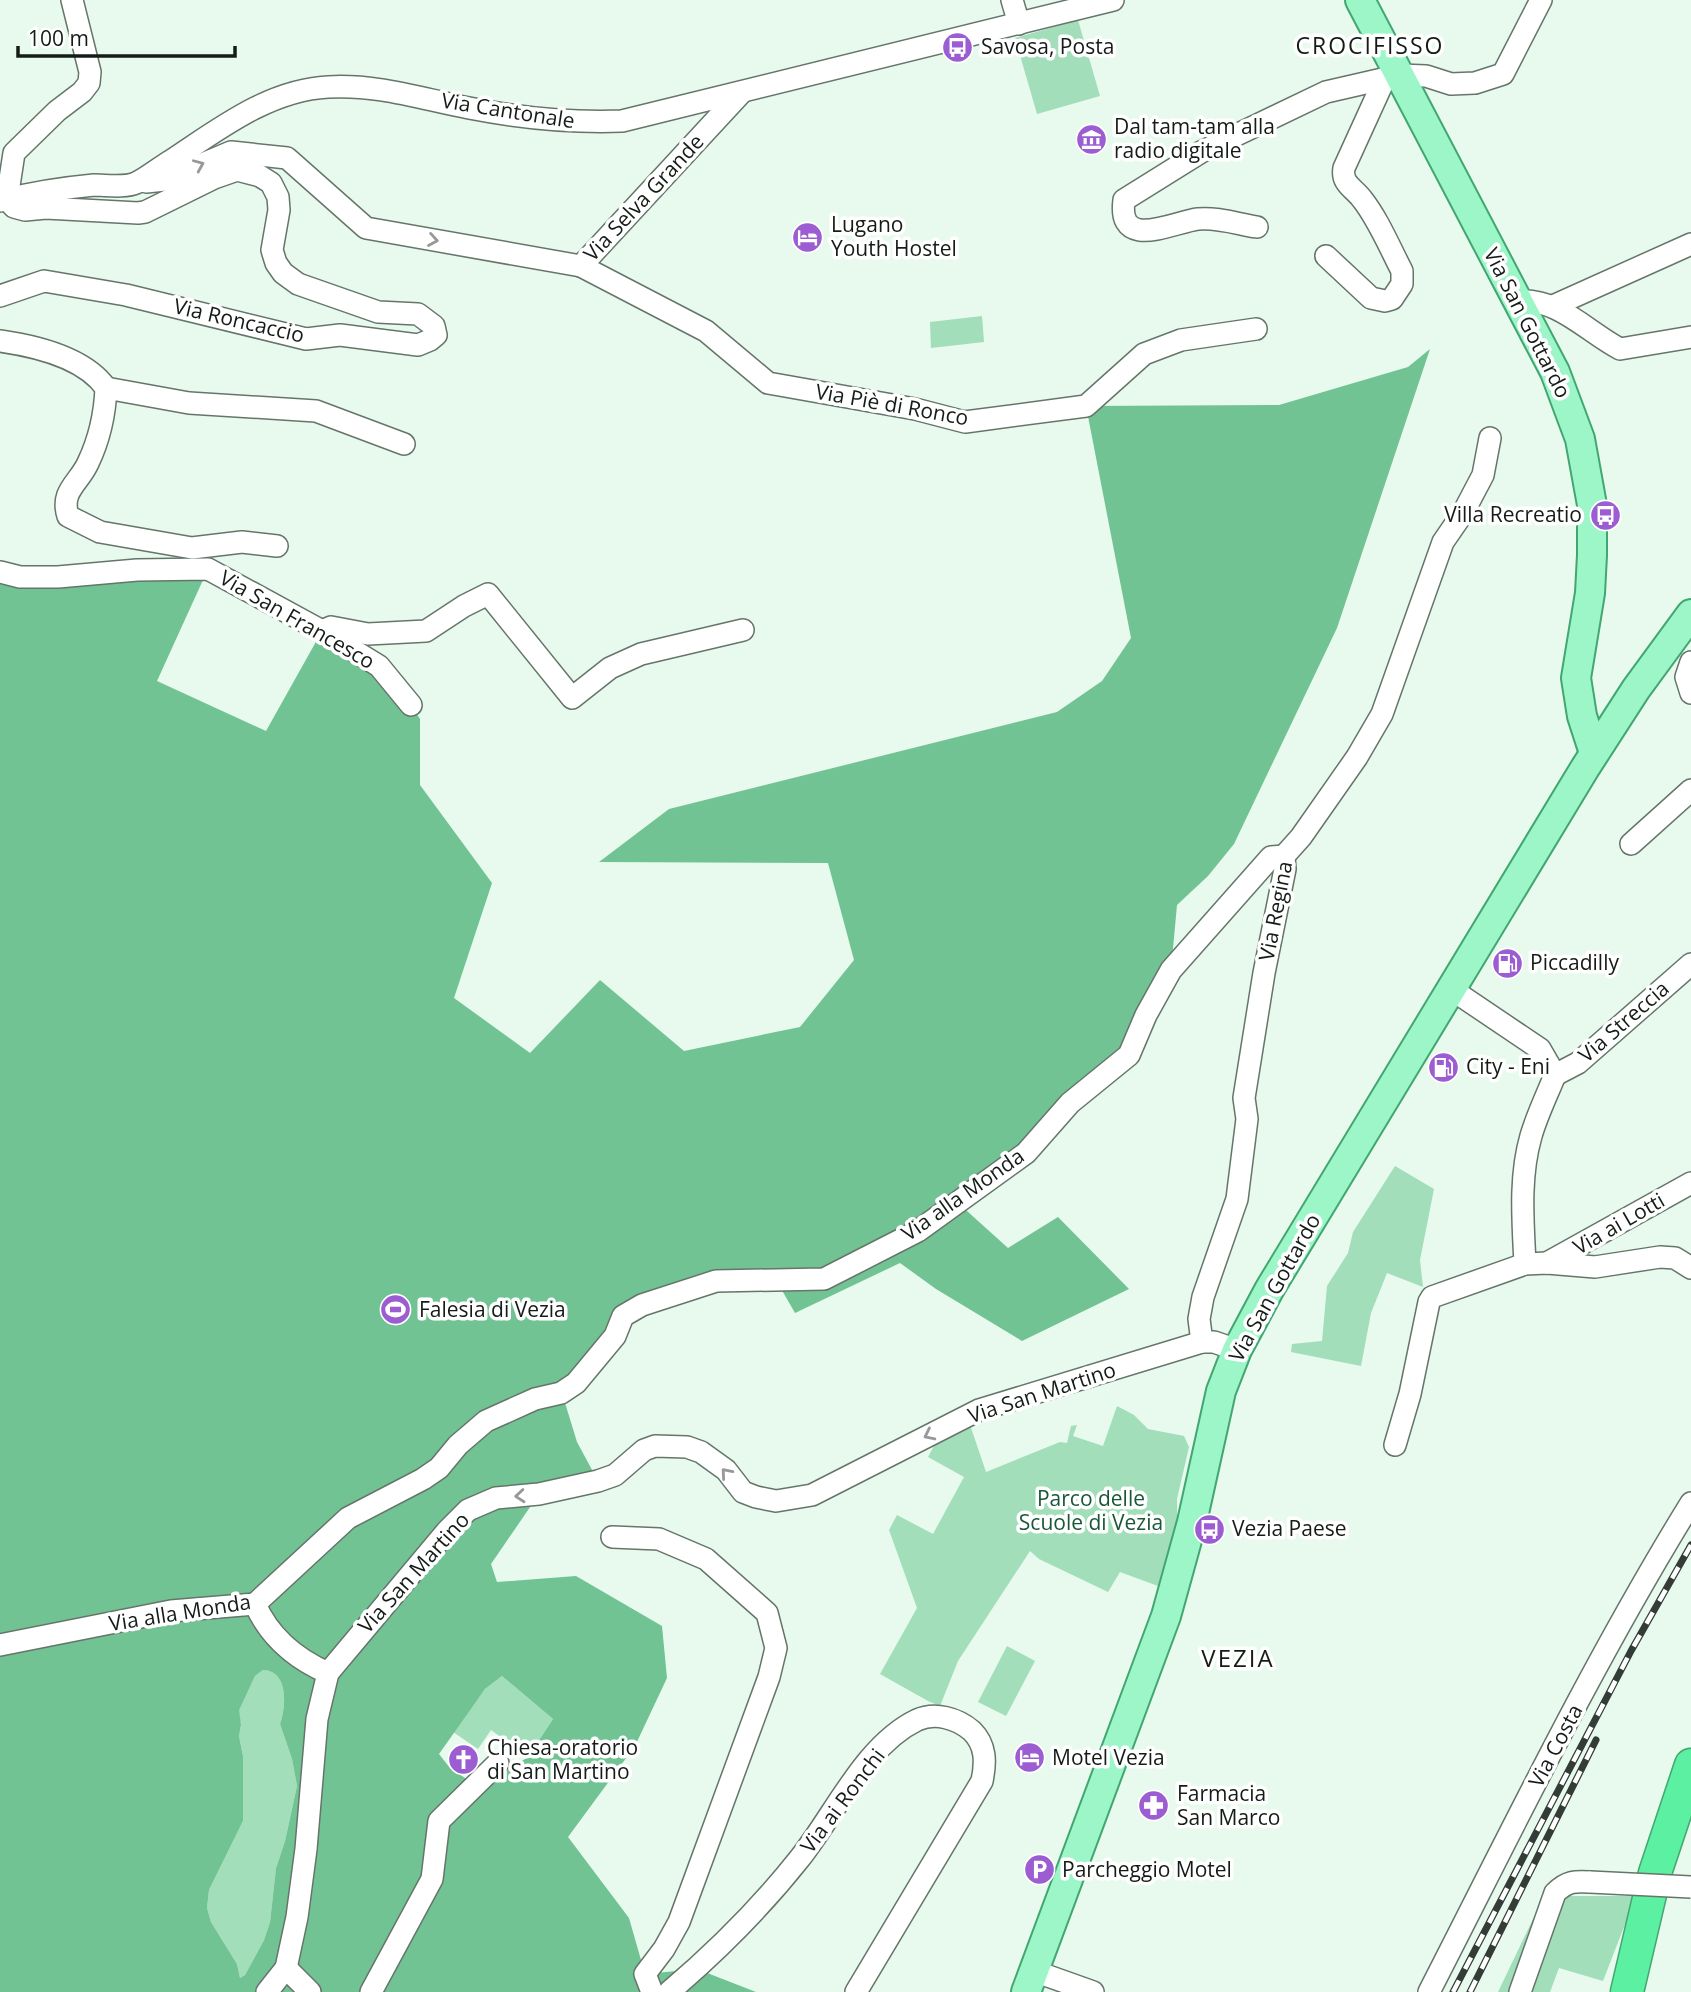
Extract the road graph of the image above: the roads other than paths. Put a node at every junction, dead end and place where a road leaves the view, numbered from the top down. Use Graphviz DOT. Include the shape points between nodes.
graph roads {
  1 [pos="72,0"];
  2 [pos="1012,0"];
  3 [pos="1113,0"];
  4 [pos="1360,0"];
  5 [pos="1541,0"];
  6 [pos="1019,24"];
  7 [pos="1392,77"];
  8 [pos="741,93"];
  9 [pos="134,184"];
  10 [pos="4,200"];
  11 [pos="1257,227"];
  12 [pos="1691,244"];
  13 [pos="1326,256"];
  14 [pos="581,266"];
  15 [pos="0,296"];
  16 [pos="1518,301"];
  17 [pos="1553,306"];
  18 [pos="1256,329"];
  19 [pos="1691,337"];
  20 [pos="0,341"];
  21 [pos="106,388"];
  22 [pos="1490,438"];
  23 [pos="404,444"];
  24 [pos="277,547"];
  25 [pos="0,572"];
  26 [pos="1691,614"];
  27 [pos="743,629"];
  28 [pos="322,631"];
  29 [pos="1691,662"];
  30 [pos="1576,678"];
  31 [pos="1636,690"];
  32 [pos="1691,693"];
  33 [pos="411,705"];
  34 [pos="1594,753"];
  35 [pos="1691,790"];
  36 [pos="1631,844"];
  37 [pos="1284,856"];
  38 [pos="1691,964"];
  39 [pos="1451,989"];
  40 [pos="1555,1075"];
  41 [pos="1691,1183"];
  42 [pos="1547,1263"];
  43 [pos="1525,1264"];
  44 [pos="1691,1268"];
  45 [pos="1202,1342"];
  46 [pos="1237,1350"];
  47 [pos="1395,1445"];
  48 [pos="1691,1503"];
  49 [pos="612,1537"];
  50 [pos="255,1604"];
  51 [pos="0,1645"];
  52 [pos="328,1673"];
  53 [pos="498,1763"];
  54 [pos="1691,1765"];
  55 [pos="1691,1823"];
  56 [pos="1691,1886"];
  57 [pos="286,1968"];
  58 [pos="1030,1981"];
  59 [pos="267,1992"];
  60 [pos="310,1992"];
  61 [pos="371,1992"];
  62 [pos="652,1992"];
  63 [pos="669,1992"];
  64 [pos="856,1992"];
  65 [pos="1093,1992"];
  66 [pos="1429,1992"];
  67 [pos="1520,1992"];
  68 [pos="1627,1992"];
  69 [pos="1645,1992"];
  1 -- 10 [label="street" via="89,83 14,153"];
  2 -- 6 [label="street"];
  3 -- 6 [label="street, Via Cantonale"];
  4 -- 7 [label="main road, Via San Gottardo"];
  5 -- 7 [label="street" via="1503,74 1475,83 1451,84 1426,76"];
  6 -- 8 [label="street, Via Cantonale"];
  7 -- 11 [label="street" via="1326,92 1201,152 1124,201 1124,216 1136,230 1147,232 1199,219"];
  7 -- 13 [label="street" via="1342,175 1362,198 1402,271 1402,284 1392,299 1377,301"];
  7 -- 16 [label="main road, Via San Gottardo"];
  8 -- 9 [label="street, Via Cantonale" via="622,121 576,123 468,108 386,90 306,89 248,111"];
  8 -- 14 [label="street, Via Selva Grande"];
  9 -- 10 [label="street, Via Cantonale" via="29,193"];
  9 -- 14 [label="street, Via Selva Grande, one-way" via="165,180 231,152 287,158 366,228"];
  10 -- 15 [label="street, Via Roncaccio" via="25,210 138,214 237,170 260,176 271,183 278,197 272,250 283,273 298,284 377,312 418,314 434,326 436,335 418,345 340,335 306,339 126,295 44,281"];
  12 -- 17 [label="street"];
  14 -- 18 [label="street, Via Piè di Ronco" via="706,331 768,383 965,422 1086,406 1144,354 1181,340"];
  16 -- 17 [label="street"];
  16 -- 30 [label="main road, Via San Gottardo" via="1563,391 1580,439 1592,505 1590,593"];
  17 -- 19 [label="street" via="1620,349"];
  20 -- 21 [label="street" via="37,347 78,365"];
  21 -- 23 [label="street" via="189,403 316,411"];
  21 -- 24 [label="street" via="100,432 88,465 69,491 64,506 68,516 100,532 192,548 242,542"];
  22 -- 37 [label="street, Via Regina" via="1483,475 1443,542 1382,714 1357,757"];
  25 -- 28 [label="street, Via San Francesco" via="58,578 208,569"];
  26 -- 31 [label="main road, Via San Gottardo"];
  27 -- 28 [label="street" via="641,654 610,668 572,698 488,594 426,631 368,634 331,627"];
  28 -- 33 [label="street, Via San Francesco" via="379,666"];
  29 -- 32 [label="street" via="1686,677"];
  30 -- 31 [label="main road" via="1601,700"];
  30 -- 34 [label="main road, Via San Gottardo"];
  31 -- 34 [label="main road, Via San Gottardo"];
  34 -- 39 [label="main road, Via San Gottardo"];
  35 -- 36 [label="street"];
  37 -- 45 [label="street, Via Regina" via="1244,1098 1247,1119 1237,1199 1203,1297 1199,1319"];
  37 -- 50 [label="street, Via alla Monda" via="1271,857 1171,970 1129,1055 1070,1103 1026,1153 918,1231 824,1279 716,1280 623,1316 615,1336 576,1383 486,1421 439,1468 348,1518"];
  38 -- 40 [label="street, Via Streccia" via="1578,1063"];
  39 -- 40 [label="street, Via Streccia" via="1540,1049"];
  39 -- 46 [label="main road, Via San Gottardo"];
  40 -- 43 [label="street, Via Streccia" via="1527,1152"];
  41 -- 42 [label="street, Via ai Lotti"];
  42 -- 43 [label="street"];
  42 -- 44 [label="street" via="1595,1267 1660,1257 1675,1258"];
  43 -- 47 [label="street" via="1431,1300"];
  45 -- 46 [label="street"];
  45 -- 52 [label="street, Via San Martino, one-way" via="979,1410 812,1495 776,1501 756,1497 743,1492 726,1470 701,1452 655,1446 615,1475 598,1481 496,1498 468,1510 447,1531"];
  46 -- 58 [label="main road, Via San Gottardo" via="1218,1401 1166,1616"];
  48 -- 66 [label="street, Via Costa" via="1627,1612"];
  49 -- 62 [label="street" via="659,1539 706,1559 767,1613 776,1648 692,1890 664,1949 645,1974"];
  50 -- 51 [label="street, Via alla Monda" via="171,1611"];
  50 -- 52 [label="street" via="263,1623 283,1644"];
  52 -- 57 [label="street, Via San Martino" via="317,1719 306,1849"];
  53 -- 61 [label="street" via="439,1821 432,1879"];
  54 -- 68 [label="highway" via="1655,1873"];
  55 -- 69 [label="highway" via="1665,1904"];
  56 -- 67 [label="street, bridge" via="1564,1884 1555,1893"];
  57 -- 59 [label="street, Via San Martino"];
  57 -- 60 [label="street"];
  58 -- 65 [label="street"];
  63 -- 64 [label="street, Via ai Ronchi" via="777,1885 877,1751 923,1718 954,1720 971,1731 983,1747 982,1781"];
}
